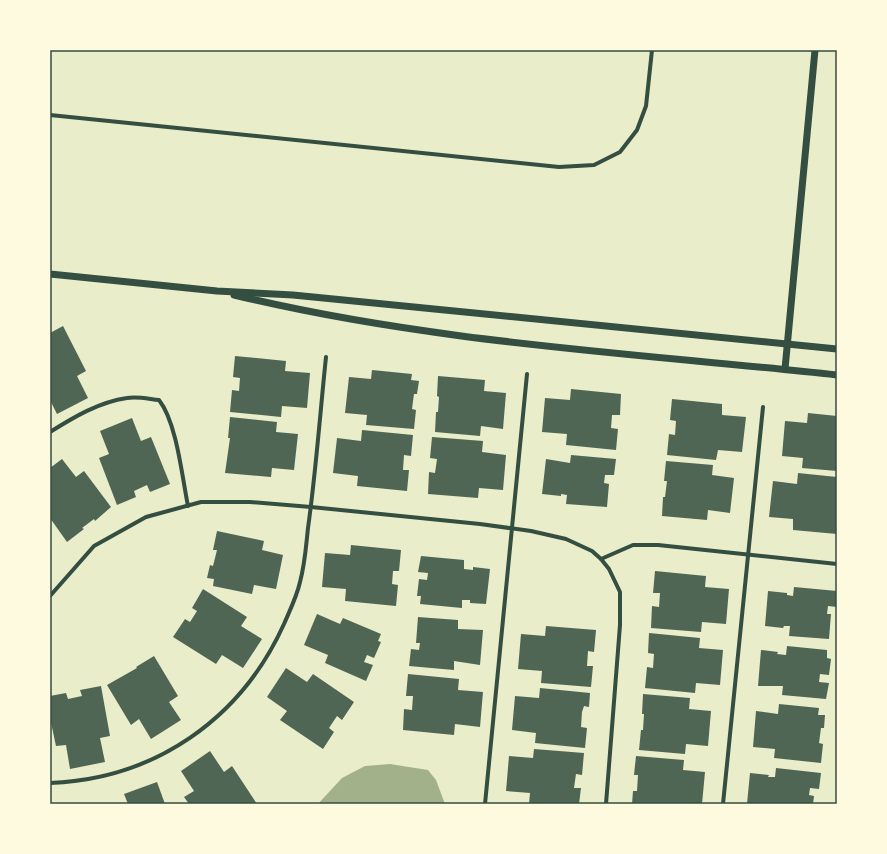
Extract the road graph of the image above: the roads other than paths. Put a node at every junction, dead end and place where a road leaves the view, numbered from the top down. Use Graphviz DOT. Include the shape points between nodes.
graph roads {
  1 [pos="652,50"];
  2 [pos="815,50"];
  3 [pos="50,116"];
  4 [pos="50,274"];
  5 [pos="217,290"];
  6 [pos="787,344"];
  7 [pos="837,349"];
  8 [pos="326,357"];
  9 [pos="785,369"];
  10 [pos="527,374"];
  11 [pos="837,375"];
  12 [pos="763,407"];
  13 [pos="50,432"];
  14 [pos="188,506"];
  15 [pos="311,508"];
  16 [pos="512,528"];
  17 [pos="749,554"];
  18 [pos="601,558"];
  19 [pos="837,564"];
  20 [pos="50,596"];
  21 [pos="50,783"];
  22 [pos="486,804"];
  23 [pos="606,804"];
  24 [pos="724,804"];
  1 -- 3 [label="street" via="646,106 637,130 620,152 594,165 559,167"];
  2 -- 6 [label="street"];
  4 -- 5 [label="street"];
  5 -- 6 [label="street" via="293,295"];
  5 -- 9 [label="street" via="291,308 505,342"];
  6 -- 7 [label="street"];
  6 -- 9 [label="street"];
  8 -- 15 [label="street"];
  9 -- 11 [label="street"];
  10 -- 16 [label="street"];
  12 -- 17 [label="street"];
  13 -- 14 [label="street" via="72,418 107,402 129,397 159,400 164,407 176,444"];
  14 -- 15 [label="street" via="201,502 250,502"];
  14 -- 20 [label="street" via="146,517 94,546"];
  15 -- 16 [label="street"];
  15 -- 21 [label="street" via="300,582 289,613 276,642 239,696 206,726 157,758 126,770 87,779"];
  16 -- 18 [label="street" via="566,538"];
  16 -- 22 [label="street"];
  17 -- 18 [label="street" via="633,545"];
  17 -- 19 [label="street"];
  17 -- 24 [label="street"];
  18 -- 23 [label="street" via="620,592 620,625"];
}
